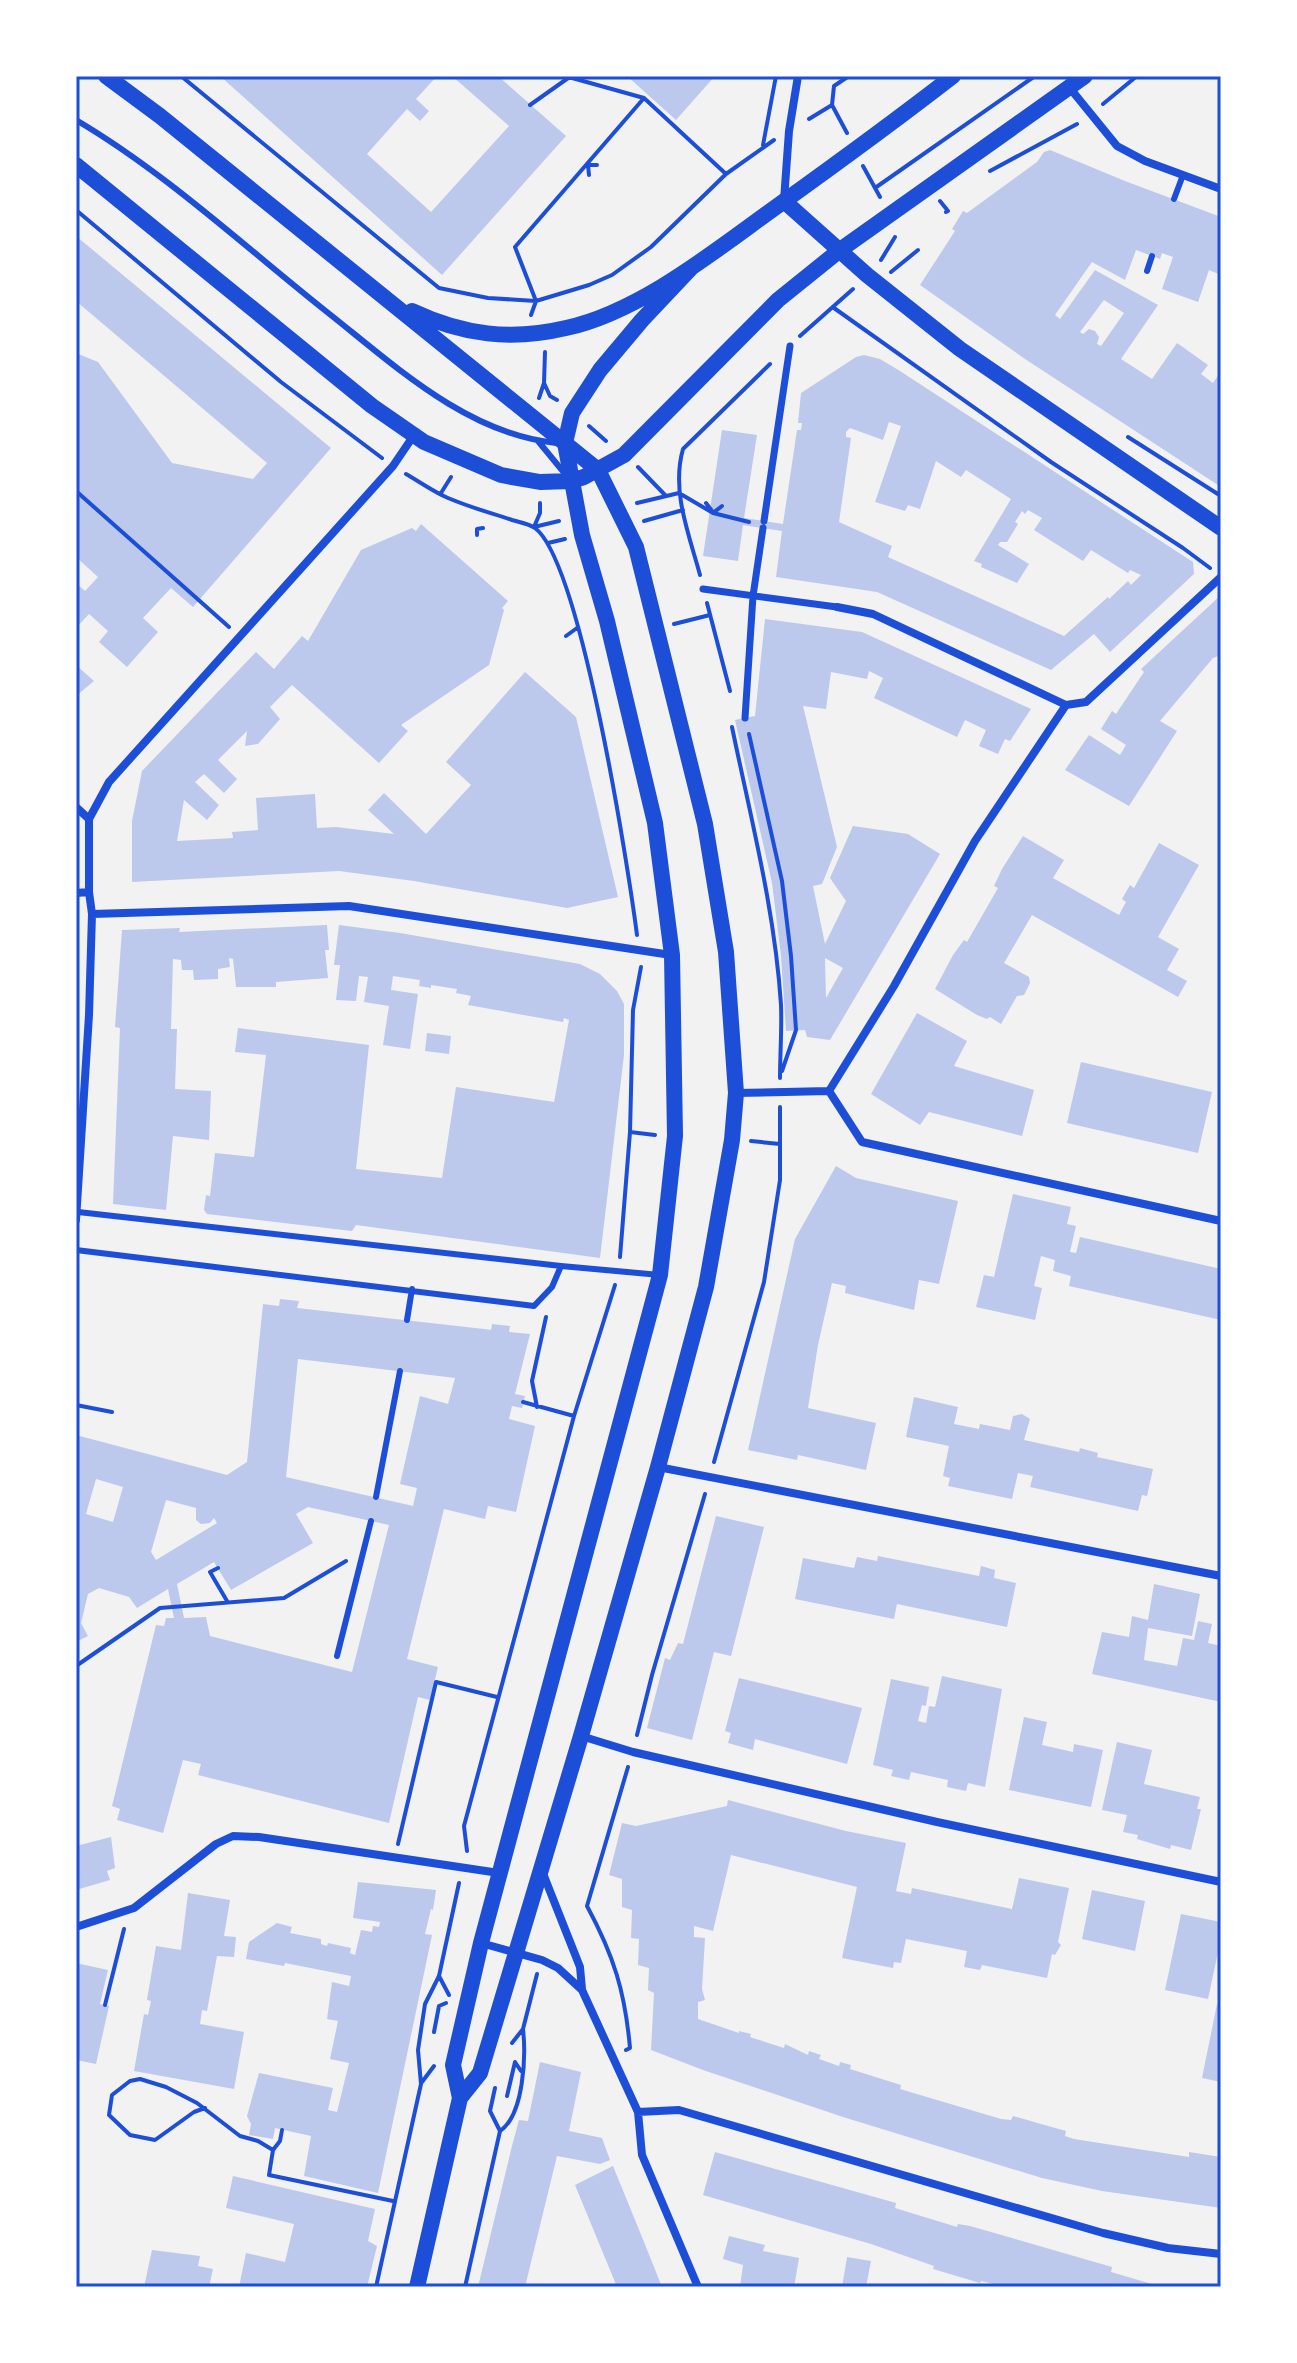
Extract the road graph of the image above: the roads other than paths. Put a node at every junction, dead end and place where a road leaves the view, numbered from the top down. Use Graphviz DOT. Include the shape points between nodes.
graph roads {
  1 [pos="106,76"];
  2 [pos="798,76"];
  3 [pos="953,76"];
  4 [pos="1085,76"];
  5 [pos="1069,87"];
  6 [pos="76,120"];
  7 [pos="76,165"];
  8 [pos="1183,175"];
  9 [pos="1221,189"];
  10 [pos="1174,199"];
  11 [pos="784,201"];
  12 [pos="840,250"];
  13 [pos="1152,256"];
  14 [pos="692,267"];
  15 [pos="1147,271"];
  16 [pos="394,304"];
  17 [pos="790,346"];
  18 [pos="414,435"];
  19 [pos="538,441"];
  20 [pos="565,443"];
  21 [pos="598,470"];
  22 [pos="571,481"];
  23 [pos="1221,528"];
  24 [pos="1221,577"];
  25 [pos="703,589"];
  26 [pos="753,596"];
  27 [pos="837,607"];
  28 [pos="1066,705"];
  29 [pos="745,718"];
  30 [pos="76,807"];
  31 [pos="89,819"];
  32 [pos="89,892"];
  33 [pos="76,893"];
  34 [pos="92,914"];
  35 [pos="672,955"];
  36 [pos="829,1091"];
  37 [pos="736,1093"];
  38 [pos="77,1216"];
  39 [pos="1221,1221"];
  40 [pos="76,1250"];
  41 [pos="561,1266"];
  42 [pos="660,1275"];
  43 [pos="412,1289"];
  44 [pos="407,1320"];
  45 [pos="400,1371"];
  46 [pos="658,1467"];
  47 [pos="376,1497"];
  48 [pos="371,1521"];
  49 [pos="1221,1576"];
  50 [pos="337,1656"];
  51 [pos="581,1736"];
  52 [pos="542,1871"];
  53 [pos="499,1873"];
  54 [pos="1221,1882"];
  55 [pos="76,1927"];
  56 [pos="481,1943"];
  57 [pos="517,1952"];
  58 [pos="582,1990"];
  59 [pos="460,2098"];
  60 [pos="638,2112"];
  61 [pos="1221,2254"];
  62 [pos="417,2287"];
  63 [pos="698,2287"];
  1 -- 16 [label="main road"];
  2 -- 11 [label="street"];
  3 -- 11 [label="main road"];
  4 -- 5 [label="main road"];
  5 -- 8 [label="street" via="1117,146"];
  5 -- 12 [label="main road"];
  6 -- 19 [label="lane" via="134,158 412,380 480,420"];
  7 -- 18 [label="main road"];
  8 -- 9 [label="street"];
  8 -- 10 [label="lane"];
  11 -- 12 [label="main road"];
  11 -- 14 [label="main road"];
  12 -- 21 [label="main road" via="778,300 624,455"];
  12 -- 23 [label="main road" via="960,349"];
  13 -- 15 [label="lane"];
  14 -- 16 [label="main road" via="627,305 578,325 523,334 459,329"];
  14 -- 20 [label="main road" via="600,370 572,413"];
  16 -- 20 [label="main road"];
  17 -- 26 [label="street"];
  18 -- 22 [label="main road" via="501,475"];
  18 -- 31 [label="street" via="393,466 109,782"];
  19 -- 20 [label="lane"];
  19 -- 22 [label="lane"];
  20 -- 21 [label="main road"];
  20 -- 22 [label="main road"];
  21 -- 22 [label="main road"];
  21 -- 37 [label="main road" via="636,547 710,853 726,952"];
  22 -- 35 [label="main road" via="655,823"];
  24 -- 28 [label="street" via="1086,702"];
  25 -- 26 [label="street"];
  26 -- 27 [label="street"];
  26 -- 29 [label="street"];
  27 -- 28 [label="street" via="873,614"];
  28 -- 36 [label="street" via="975,841"];
  30 -- 31 [label="street"];
  31 -- 32 [label="street"];
  32 -- 33 [label="street"];
  32 -- 34 [label="street"];
  34 -- 35 [label="street" via="349,906"];
  34 -- 38 [label="street"];
  35 -- 42 [label="main road" via="675,1136"];
  36 -- 37 [label="street"];
  36 -- 39 [label="street" via="862,1142"];
  37 -- 46 [label="main road" via="706,1287"];
  38 -- 41 [label="lane"];
  40 -- 43 [label="lane"];
  41 -- 42 [label="lane"];
  41 -- 43 [label="lane" via="552,1287 534,1306"];
  42 -- 53 [label="main road"];
  43 -- 44 [label="lane"];
  45 -- 47 [label="lane"];
  46 -- 49 [label="street"];
  46 -- 51 [label="main road"];
  48 -- 50 [label="lane"];
  51 -- 52 [label="main road"];
  51 -- 54 [label="street" via="937,1822"];
  52 -- 57 [label="main road"];
  52 -- 58 [label="street" via="580,1967"];
  53 -- 55 [label="street" via="233,1836 128,1911"];
  53 -- 56 [label="main road"];
  56 -- 57 [label="street"];
  56 -- 59 [label="main road" via="453,2065"];
  57 -- 58 [label="street" via="558,1968"];
  57 -- 59 [label="main road" via="480,2073"];
  58 -- 60 [label="street"];
  59 -- 62 [label="main road"];
  60 -- 61 [label="street" via="679,2110 1103,2233"];
  60 -- 63 [label="street" via="642,2155"];
}
